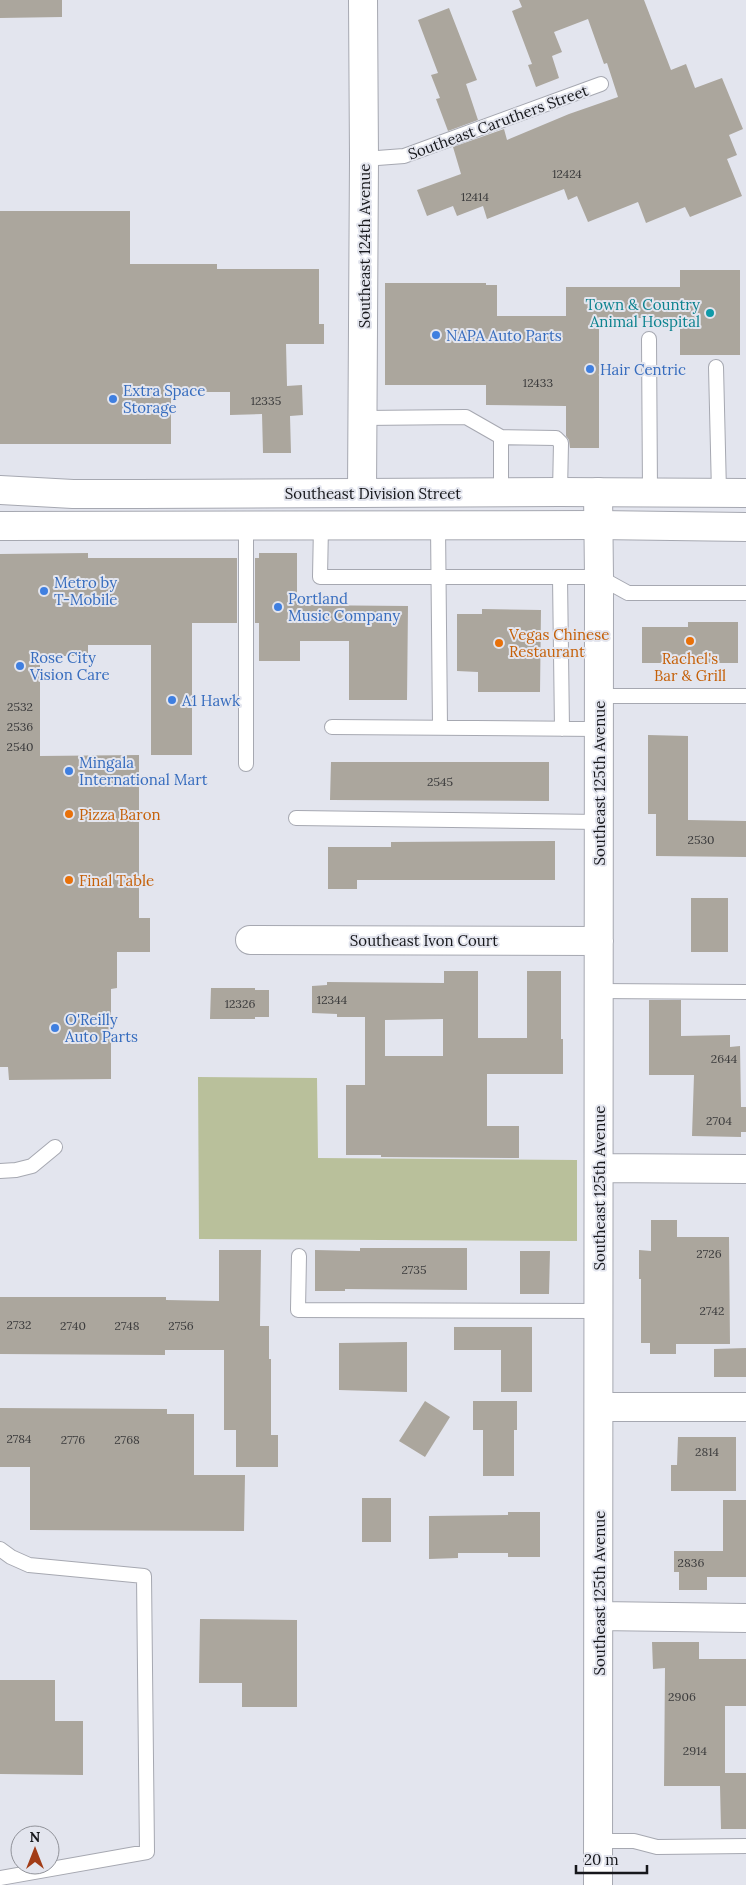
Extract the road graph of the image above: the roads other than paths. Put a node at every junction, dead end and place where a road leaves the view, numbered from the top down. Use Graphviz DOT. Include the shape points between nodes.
graph roads {
  1 [pos="363,0"];
  2 [pos="601,84"];
  3 [pos="364,160"];
  4 [pos="649,339"];
  5 [pos="716,367"];
  6 [pos="363,418"];
  7 [pos="501,437"];
  8 [pos="0,490"];
  9 [pos="501,492"];
  10 [pos="560,492"];
  11 [pos="598,492"];
  12 [pos="650,492"];
  13 [pos="719,492"];
  14 [pos="362,493"];
  15 [pos="746,493"];
  16 [pos="598,525"];
  17 [pos="0,526"];
  18 [pos="246,526"];
  19 [pos="321,526"];
  20 [pos="438,526"];
  21 [pos="746,527"];
  22 [pos="438,577"];
  23 [pos="560,577"];
  24 [pos="599,577"];
  25 [pos="746,593"];
  26 [pos="599,696"];
  27 [pos="746,696"];
  28 [pos="332,727"];
  29 [pos="440,727"];
  30 [pos="562,729"];
  31 [pos="599,729"];
  32 [pos="246,764"];
  33 [pos="296,818"];
  34 [pos="599,822"];
  35 [pos="250,940"];
  36 [pos="599,941"];
  37 [pos="599,992"];
  38 [pos="746,992"];
  39 [pos="55,1147"];
  40 [pos="599,1168"];
  41 [pos="746,1169"];
  42 [pos="0,1171"];
  43 [pos="299,1256"];
  44 [pos="599,1311"];
  45 [pos="599,1407"];
  46 [pos="746,1407"];
  47 [pos="0,1548"];
  48 [pos="599,1616"];
  49 [pos="746,1618"];
  50 [pos="598,1841"];
  51 [pos="746,1846"];
  52 [pos="0,1878"];
  53 [pos="598,1885"];
  1 -- 3 [label="street, Southeast 124th Avenue"];
  2 -- 3 [label="lane, Southeast Caruthers Street" via="404,156"];
  3 -- 6 [label="street, Southeast 124th Avenue"];
  4 -- 12 [label="lane"];
  5 -- 13 [label="lane"];
  6 -- 7 [label="lane" via="466,417"];
  6 -- 14 [label="street, Southeast 124th Avenue"];
  7 -- 9 [label="lane"];
  7 -- 10 [label="lane" via="560,440"];
  8 -- 14 [label="street, Southeast Division Street" via="73,494"];
  9 -- 10 [label="street, Southeast Division Street"];
  9 -- 14 [label="street, Southeast Division Street"];
  10 -- 11 [label="street, Southeast Division Street"];
  11 -- 12 [label="street, Southeast Division Street"];
  11 -- 16 [label="street, Southeast 125th Avenue"];
  12 -- 13 [label="street, Southeast Division Street"];
  13 -- 15 [label="street, Southeast Division Street"];
  14 -- 19 [label="street" via="355,505 342,516"];
  16 -- 20 [label="street"];
  16 -- 21 [label="street"];
  16 -- 24 [label="street, Southeast 125th Avenue"];
  17 -- 18 [label="street"];
  18 -- 19 [label="street"];
  18 -- 32 [label="lane"];
  19 -- 20 [label="street"];
  19 -- 22 [label="lane" via="320,577"];
  20 -- 22 [label="lane"];
  22 -- 23 [label="lane"];
  22 -- 29 [label="lane"];
  23 -- 24 [label="lane"];
  23 -- 30 [label="lane"];
  24 -- 25 [label="lane" via="628,593"];
  24 -- 26 [label="street, Southeast 125th Avenue"];
  26 -- 27 [label="lane"];
  26 -- 31 [label="street, Southeast 125th Avenue"];
  28 -- 29 [label="lane"];
  29 -- 30 [label="lane"];
  30 -- 31 [label="lane"];
  31 -- 34 [label="street, Southeast 125th Avenue"];
  33 -- 34 [label="lane"];
  34 -- 36 [label="street, Southeast 125th Avenue"];
  35 -- 36 [label="street, Southeast Ivon Court"];
  36 -- 37 [label="street, Southeast 125th Avenue"];
  37 -- 38 [label="lane"];
  37 -- 40 [label="street, Southeast 125th Avenue"];
  39 -- 42 [label="lane" via="32,1166"];
  40 -- 41 [label="street"];
  40 -- 44 [label="street, Southeast 125th Avenue"];
  43 -- 44 [label="lane" via="298,1310"];
  44 -- 45 [label="street, Southeast 125th Avenue"];
  45 -- 46 [label="street"];
  45 -- 48 [label="street, Southeast 125th Avenue"];
  47 -- 52 [label="lane" via="29,1565 144,1576 147,1852"];
  48 -- 49 [label="street"];
  48 -- 50 [label="street, Southeast 125th Avenue"];
  50 -- 51 [label="lane" via="634,1841 657,1848"];
  50 -- 53 [label="street, Southeast 125th Avenue"];
}
